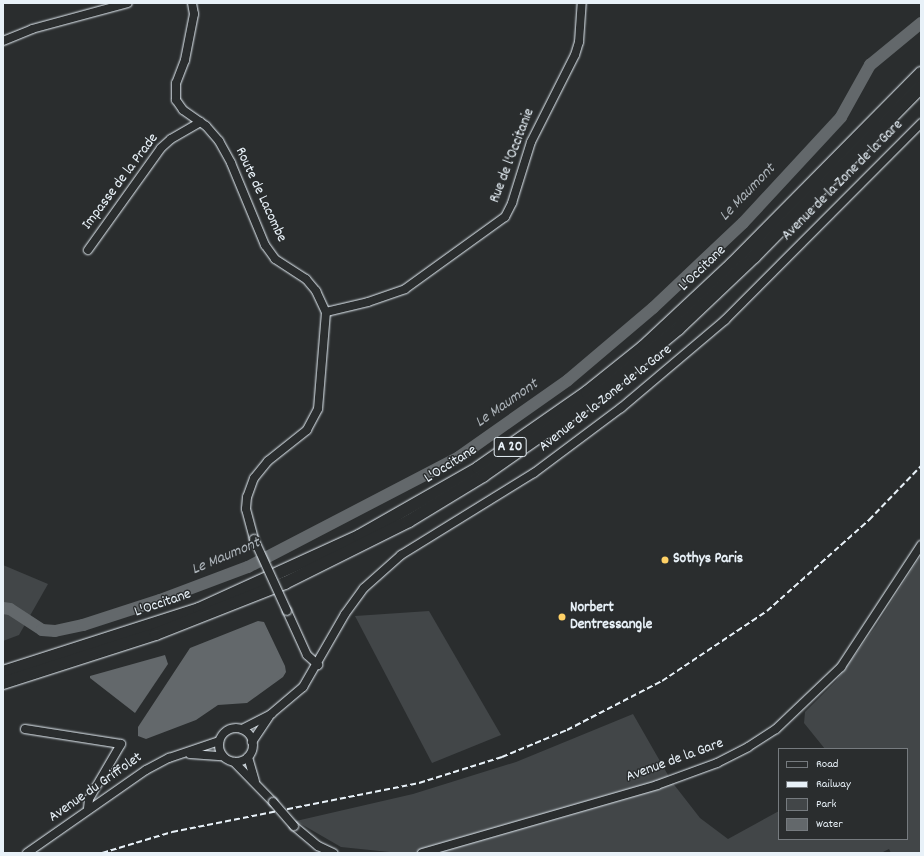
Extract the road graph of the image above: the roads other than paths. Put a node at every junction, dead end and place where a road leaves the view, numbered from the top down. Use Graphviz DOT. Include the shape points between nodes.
graph roads {
  1 [pos="128,3"];
  2 [pos="192,3"];
  3 [pos="582,3"];
  4 [pos="3,41"];
  5 [pos="921,73"];
  6 [pos="921,87"];
  7 [pos="200,122"];
  8 [pos="921,123"];
  9 [pos="88,250"];
  10 [pos="326,312"];
  11 [pos="921,545"];
  12 [pos="318,665"];
  13 [pos="3,672"];
  14 [pos="3,682"];
  15 [pos="271,714"];
  16 [pos="25,730"];
  17 [pos="242,730"];
  18 [pos="220,741"];
  19 [pos="252,742"];
  20 [pos="186,754"];
  21 [pos="222,756"];
  22 [pos="248,757"];
  23 [pos="234,762"];
  24 [pos="256,784"];
  25 [pos="88,809"];
  26 [pos="27,853"];
  27 [pos="333,853"];
  28 [pos="422,853"];
  1 -- 4 [label="street" via="32,29"];
  2 -- 7 [label="street, Route de Lacombe" via="194,14 185,60 174,91 183,110"];
  3 -- 10 [label="street, Rue de l'Occitanie" via="579,42 575,55 530,142 512,203 505,217 405,289 368,302"];
  5 -- 13 [label="highway, L'Occitane / A 20" via="732,264 643,347 556,414 478,468 359,536 219,600 149,626"];
  6 -- 14 [label="highway, L'Occitane / A 20" via="749,262 678,329 596,397 483,476 409,521 285,583 156,634"];
  7 -- 9 [label="street, Impasse de la Prade" via="161,148"];
  7 -- 10 [label="street, Route de Lacombe" via="219,141 231,163 271,254 306,279 316,291"];
  8 -- 12 [label="street, Avenue de la Zone de la Gare" via="725,320 621,408 534,473 401,555 364,588 344,617"];
  10 -- 12 [label="street, bridge" via="318,409 307,430 268,461 254,478 247,496 246,509 254,539 307,655"];
  11 -- 28 [label="street, Avenue de la Gare" via="841,667 776,729 748,747 718,763 657,786"];
  12 -- 15 [label="street, Avenue de la Zone de la Gare" via="291,699"];
  15 -- 17 [label="street, Avenue de la Zone de la Gare"];
  15 -- 19 [label="street, Avenue de la Zone de la Gare"];
  16 -- 25 [label="street" via="121,744 89,799"];
  17 -- 18 [label="street" via="226,732"];
  17 -- 19 [label="street"];
  18 -- 20 [label="street"];
  18 -- 21 [label="street"];
  19 -- 22 [label="street"];
  20 -- 21 [label="street"];
  20 -- 25 [label="street, Avenue du Griffolet" via="169,758 151,767"];
  21 -- 23 [label="street"];
  22 -- 23 [label="street"];
  22 -- 24 [label="street"];
  23 -- 24 [label="street"];
  24 -- 27 [label="street, bridge" via="294,826 318,846"];
  25 -- 26 [label="street, Avenue du Griffolet"];
}
